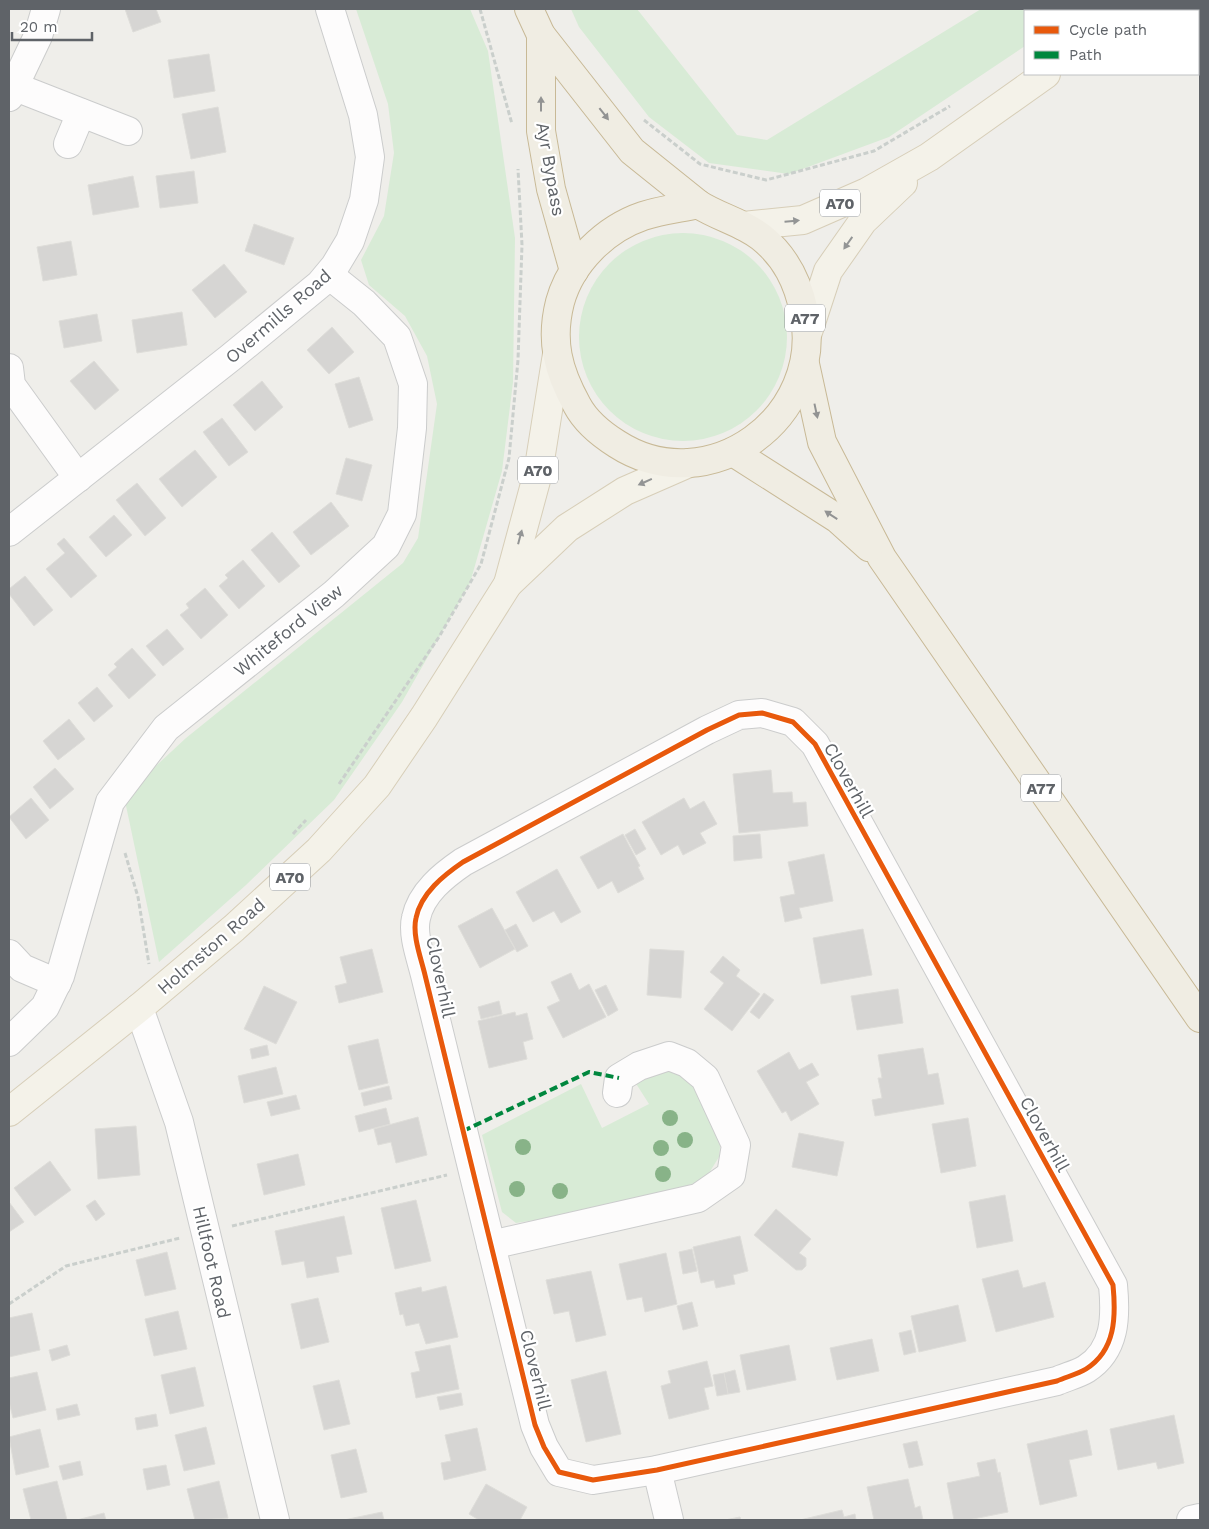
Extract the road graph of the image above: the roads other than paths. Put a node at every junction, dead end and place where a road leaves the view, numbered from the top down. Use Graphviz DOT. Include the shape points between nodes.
graph roads {
  1 [pos="46,9"];
  2 [pos="330,9"];
  3 [pos="529,9"];
  4 [pos="541,35"];
  5 [pos="1045,75"];
  6 [pos="11,91"];
  7 [pos="81,112"];
  8 [pos="128,131"];
  9 [pos="68,144"];
  10 [pos="929,157"];
  11 [pos="698,204"];
  12 [pos="743,226"];
  13 [pos="574,271"];
  14 [pos="329,275"];
  15 [pos="808,332"];
  16 [pos="556,354"];
  17 [pos="805,364"];
  18 [pos="9,368"];
  19 [pos="732,452"];
  20 [pos="690,463"];
  21 [pos="78,478"];
  22 [pos="9,532"];
  23 [pos="882,558"];
  24 [pos="508,584"];
  25 [pos="9,954"];
  26 [pos="57,983"];
  27 [pos="147,1001"];
  28 [pos="1200,1018"];
  29 [pos="9,1042"];
  30 [pos="617,1093"];
  31 [pos="9,1112"];
  32 [pos="491,1245"];
  33 [pos="656,1470"];
  34 [pos="1200,1518"];
  35 [pos="275,1520"];
  36 [pos="669,1520"];
  37 [pos="1191,1520"];
  1 -- 6 [label="street" via="38,36"];
  2 -- 14 [label="street, Overmills Road" via="362,115 370,157 364,200 350,242"];
  3 -- 4 [label="highway, Ayr Bypass / A77"];
  4 -- 11 [label="highway, Ayr Bypass / A77, one-way" via="632,151"];
  13 -- 4 [label="highway, Ayr Bypass / A77, one-way" via="550,189 541,131"];
  5 -- 10 [label="main road, A70"];
  6 -- 7 [label="street"];
  7 -- 8 [label="street"];
  7 -- 9 [label="street"];
  12 -- 10 [label="main road, A70, one-way" via="803,220 867,192"];
  10 -- 15 [label="main road, A70, one-way" via="863,221 828,271"];
  11 -- 12 [label="highway, A77"];
  11 -- 13 [label="highway, A77" via="643,216 616,229 596,244"];
  12 -- 15 [label="highway, A77" via="761,237 788,266 799,288"];
  13 -- 16 [label="highway, A77" via="560,301 555,332"];
  14 -- 21 [label="street, Overmills Road"];
  14 -- 26 [label="street, Whiteford View" via="364,303 397,337 413,384 412,428 402,514 386,546 334,594 166,728 110,802"];
  15 -- 17 [label="highway, A77"];
  16 -- 20 [label="highway, A77" via="563,381 582,415 603,435 646,458"];
  24 -- 16 [label="main road, A70, one-way" via="538,473"];
  17 -- 19 [label="highway, A77" via="797,389 781,415 765,431"];
  17 -- 23 [label="highway, A77, one-way" via="822,442"];
  18 -- 21 [label="street" via="12,384"];
  19 -- 20 [label="highway, A77"];
  23 -- 19 [label="highway, A77, one-way" via="838,519"];
  20 -- 24 [label="main road, A70, one-way" via="625,491 567,528"];
  21 -- 22 [label="street, Overmills Road"];
  23 -- 28 [label="highway, A77"];
  24 -- 27 [label="main road, Holmston Road / A70" via="377,786 319,850 234,928"];
  25 -- 26 [label="street" via="22,968"];
  26 -- 29 [label="street, Whiteford View" via="45,1007"];
  27 -- 31 [label="main road, Holmston Road / A70"];
  27 -- 35 [label="street, Hillfoot Road"];
  30 -- 32 [label="street" via="619,1078 639,1066 669,1056 686,1063 705,1078 727,1120 736,1145 731,1175 698,1198"];
  32 -- 33 [label="street, Cloverhill" via="535,1425 560,1472 593,1480"];
  32 -- 33 [label="street, Cloverhill" via="418,943 416,918 428,894 443,876 463,862 707,730 739,715 762,713 792,722 814,744 1113,1285 1116,1318 1106,1349 1087,1369 1057,1381"];
  33 -- 36 [label="street"];
  34 -- 37 [label="street"];
}
